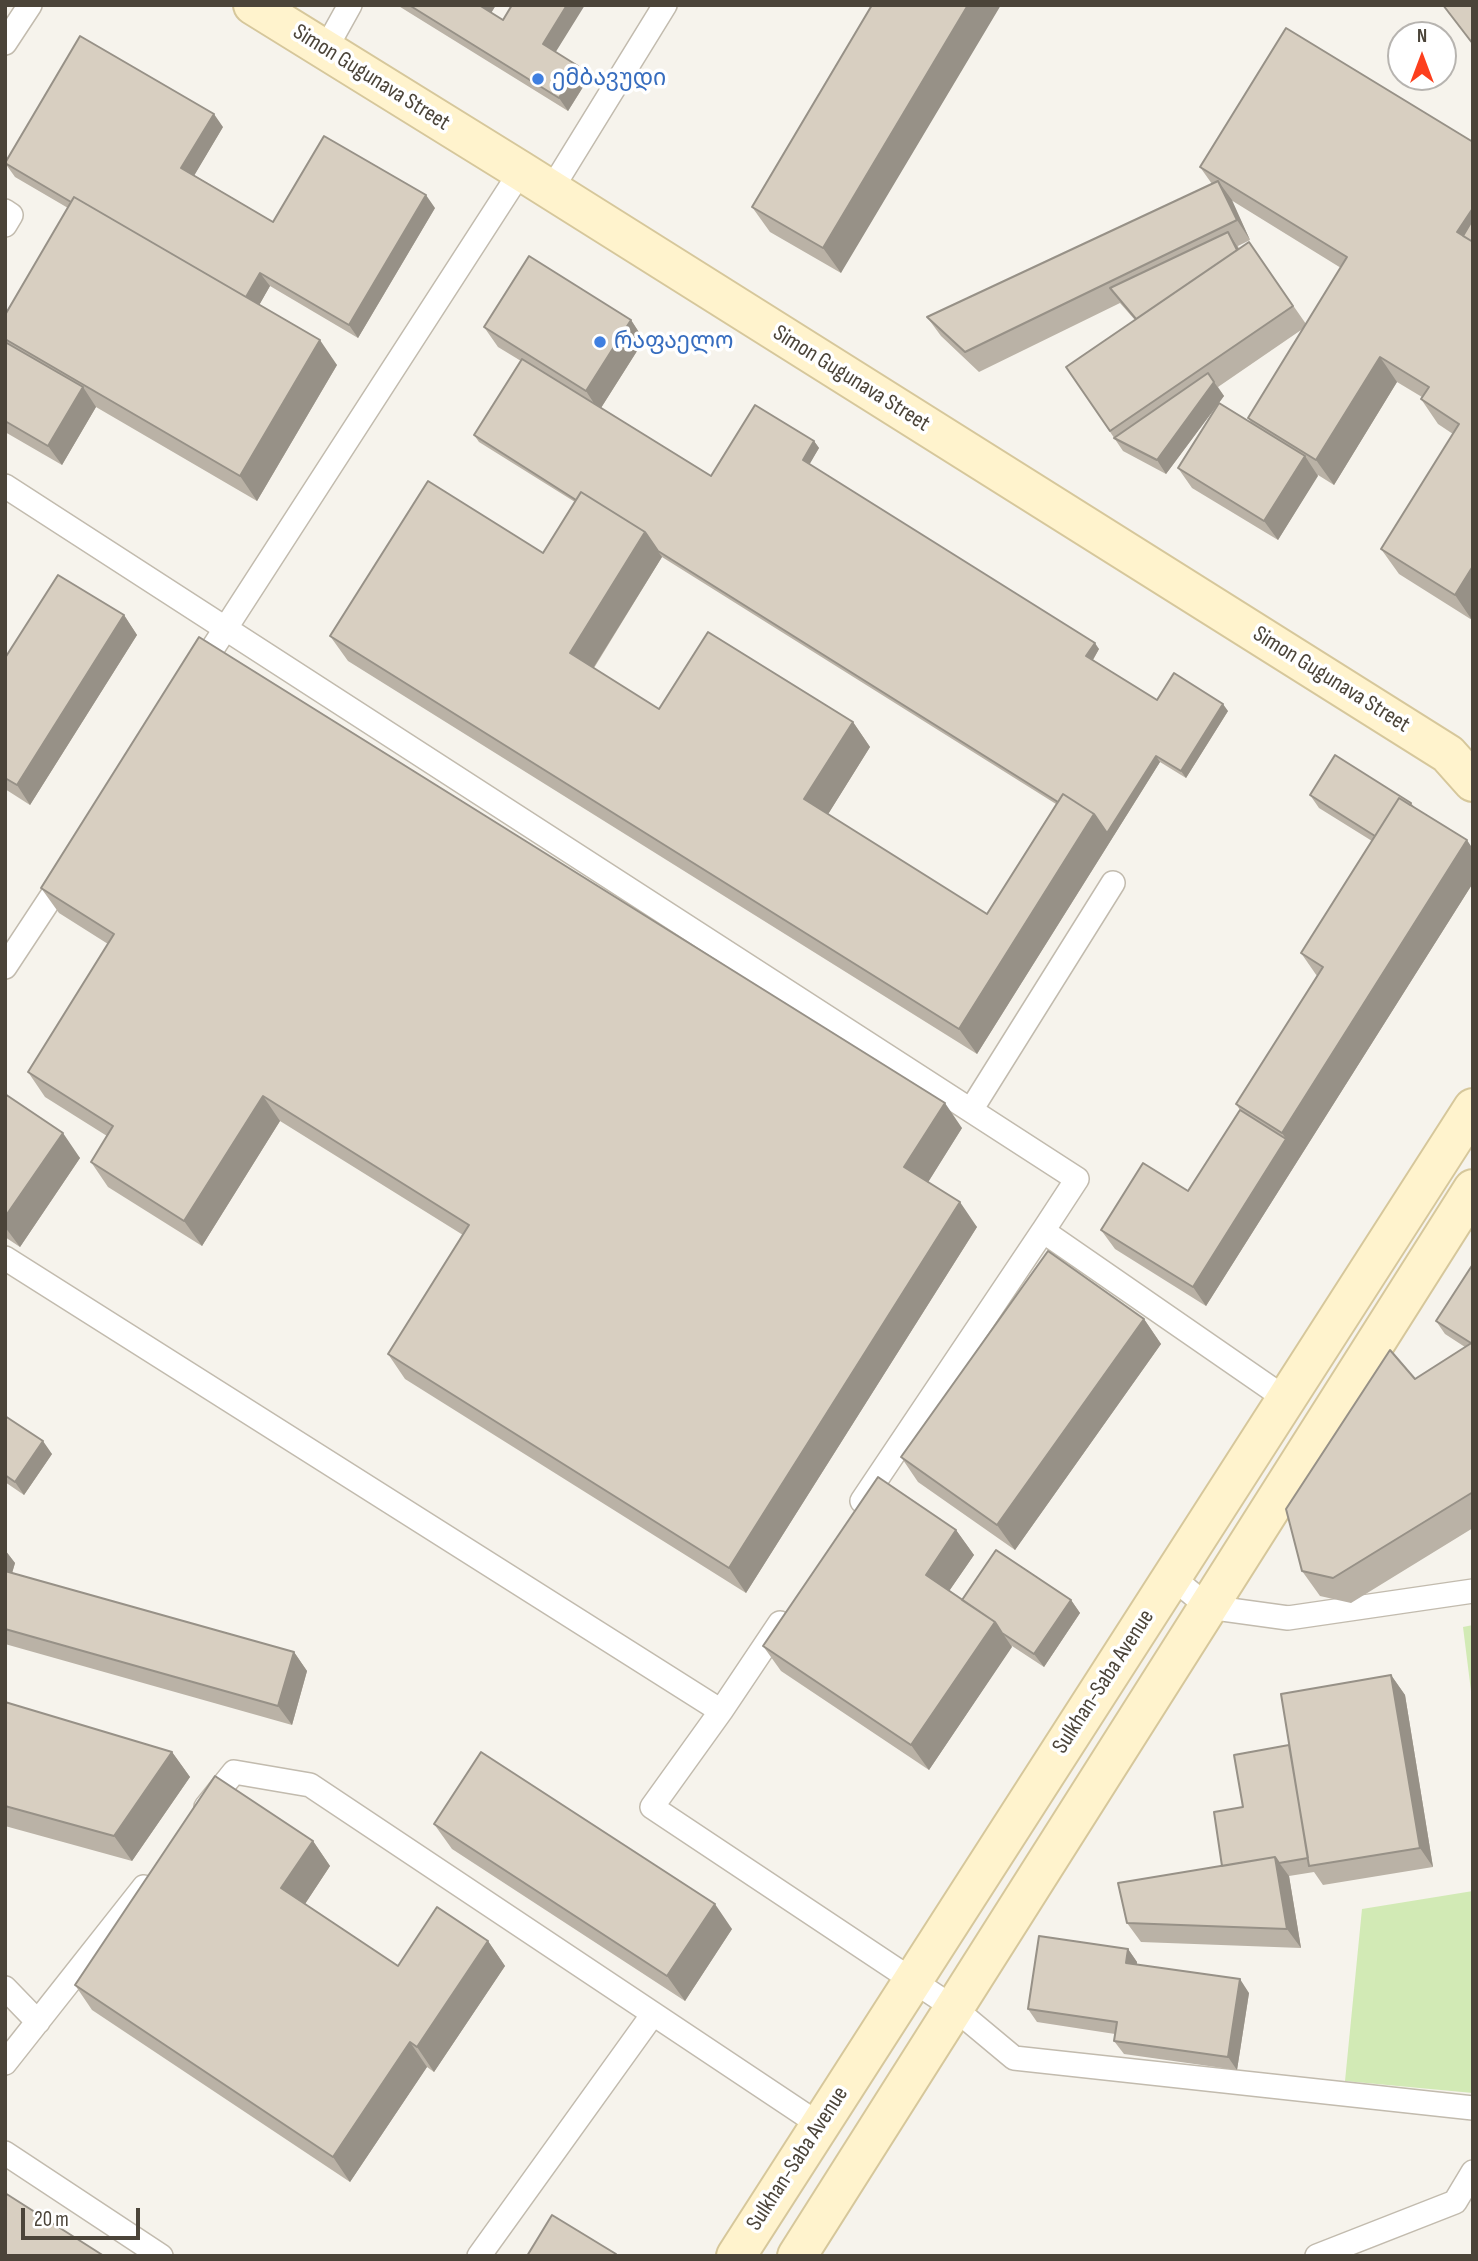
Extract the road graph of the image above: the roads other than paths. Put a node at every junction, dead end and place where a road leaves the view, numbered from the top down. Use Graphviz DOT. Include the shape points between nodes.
graph roads {
  1 [pos="30,5"];
  2 [pos="253,5"];
  3 [pos="350,5"];
  4 [pos="665,5"];
  5 [pos="5,43"];
  6 [pos="325,50"];
  7 [pos="536,180"];
  8 [pos="5,211"];
  9 [pos="5,225"];
  10 [pos="5,486"];
  11 [pos="226,627"];
  12 [pos="188,686"];
  13 [pos="1460,756"];
  14 [pos="1473,782"];
  15 [pos="74,862"];
  16 [pos="1113,883"];
  17 [pos="5,968"];
  18 [pos="1473,1108"];
  19 [pos="971,1110"];
  20 [pos="1473,1189"];
  21 [pos="1042,1231"];
  22 [pos="5,1258"];
  23 [pos="1286,1399"];
  24 [pos="851,1517"];
  25 [pos="1171,1577"];
  26 [pos="1473,1591"];
  27 [pos="1208,1607"];
  28 [pos="790,1608"];
  29 [pos="721,1711"];
  30 [pos="191,1826"];
  31 [pos="157,1870"];
  32 [pos="913,1982"];
  33 [pos="5,1987"];
  34 [pos="954,2008"];
  35 [pos="653,2014"];
  36 [pos="38,2022"];
  37 [pos="5,2063"];
  38 [pos="1473,2108"];
  39 [pos="820,2126"];
  40 [pos="5,2153"];
  41 [pos="1473,2172"];
  42 [pos="160,2256"];
  43 [pos="479,2256"];
  44 [pos="736,2256"];
  45 [pos="797,2256"];
  46 [pos="1317,2256"];
  1 -- 5 [label="lane"];
  2 -- 6 [label="main road, Simon Gugunava Street"];
  3 -- 6 [label="lane"];
  4 -- 7 [label="lane"];
  6 -- 7 [label="main road, Simon Gugunava Street"];
  7 -- 11 [label="lane"];
  7 -- 13 [label="main road, Simon Gugunava Street"];
  8 -- 9 [label="lane" via="11,215"];
  10 -- 11 [label="lane"];
  11 -- 12 [label="lane"];
  11 -- 19 [label="lane"];
  13 -- 14 [label="main road, Simon Gugunava Street"];
  15 -- 17 [label="lane"];
  16 -- 19 [label="lane"];
  18 -- 23 [label="main road, Sulkhan-Saba Avenue"];
  19 -- 21 [label="lane" via="1077,1179"];
  20 -- 27 [label="main road, Sulkhan-Saba Avenue"];
  21 -- 23 [label="lane"];
  21 -- 24 [label="lane"];
  22 -- 29 [label="lane"];
  23 -- 25 [label="main road, Sulkhan-Saba Avenue"];
  25 -- 27 [label="lane"];
  25 -- 32 [label="main road, Sulkhan-Saba Avenue"];
  26 -- 27 [label="lane" via="1288,1618"];
  27 -- 34 [label="main road, Sulkhan-Saba Avenue"];
  28 -- 29 [label="lane"];
  29 -- 32 [label="lane" via="652,1807"];
  30 -- 35 [label="lane" via="234,1772 310,1785"];
  31 -- 36 [label="lane"];
  32 -- 34 [label="lane"];
  32 -- 39 [label="main road, Sulkhan-Saba Avenue"];
  33 -- 36 [label="lane"];
  34 -- 38 [label="lane" via="1014,2058"];
  34 -- 45 [label="main road, Sulkhan-Saba Avenue"];
  35 -- 39 [label="lane"];
  35 -- 43 [label="lane"];
  36 -- 37 [label="lane"];
  39 -- 44 [label="main road, Sulkhan-Saba Avenue"];
  40 -- 42 [label="lane"];
  41 -- 46 [label="lane" via="1455,2202"];
}
